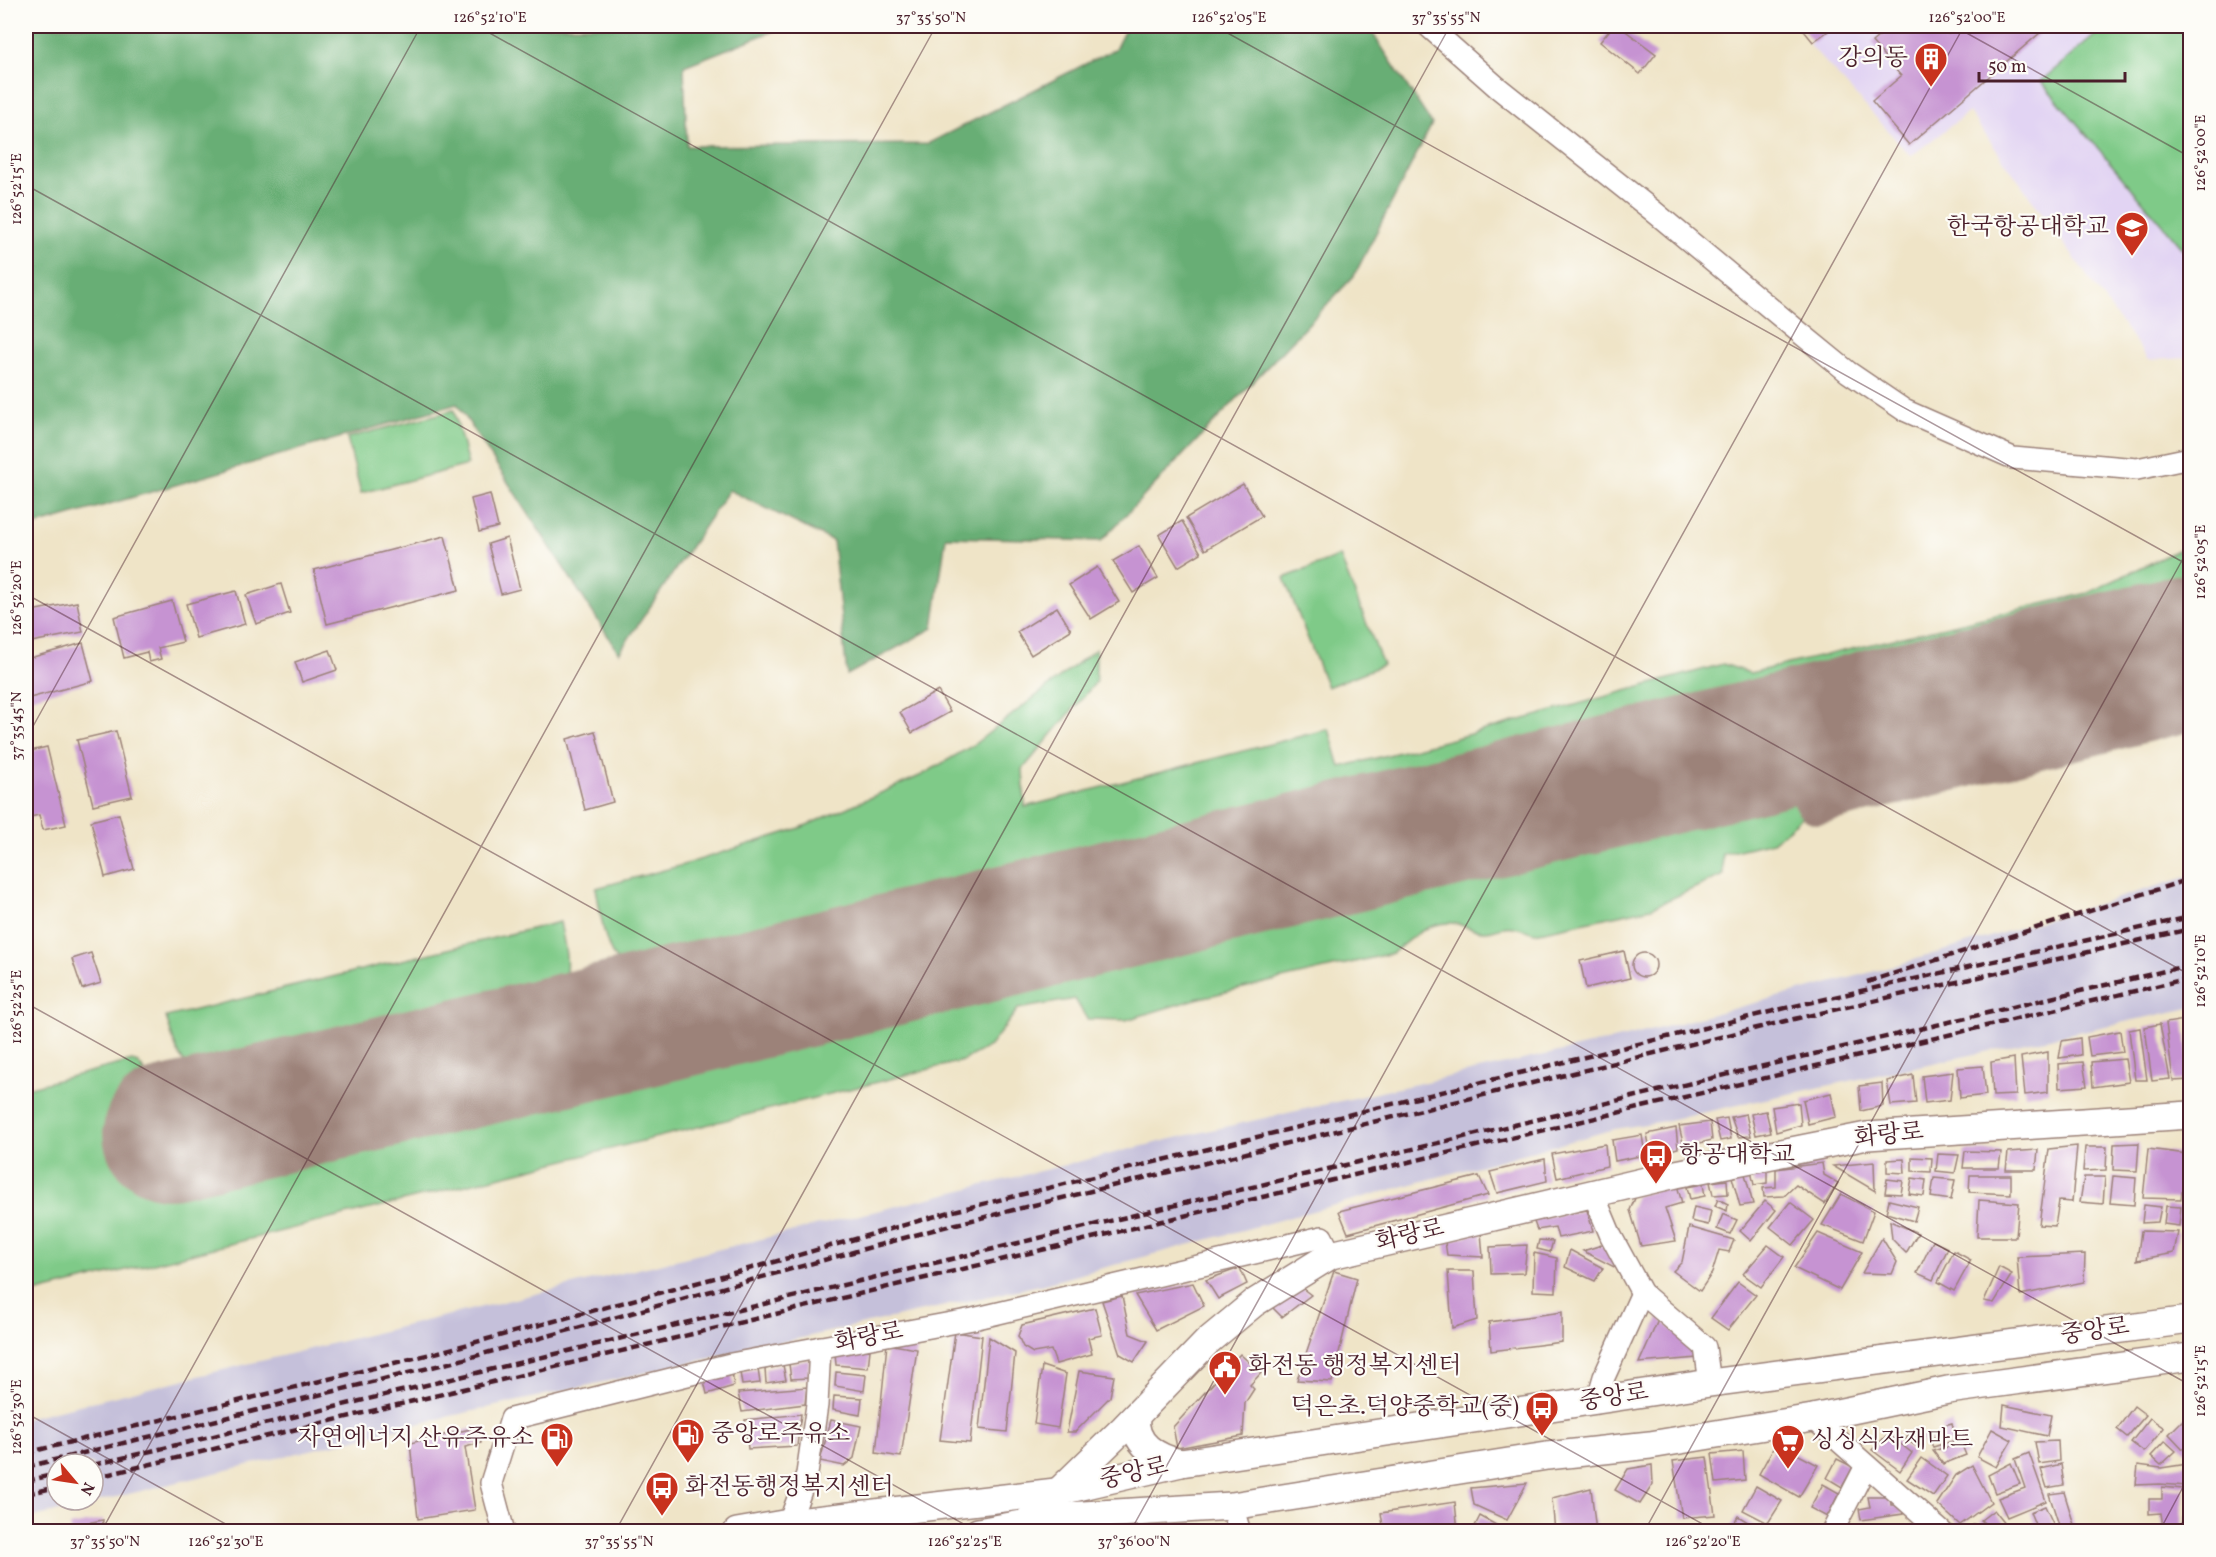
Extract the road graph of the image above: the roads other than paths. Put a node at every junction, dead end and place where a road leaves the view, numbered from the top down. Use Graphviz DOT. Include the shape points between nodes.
graph roads {
  1 [pos="1428,26"];
  2 [pos="2190,458"];
  3 [pos="2190,1115"];
  4 [pos="1593,1193"];
  5 [pos="1331,1255"];
  6 [pos="1642,1293"];
  7 [pos="2190,1320"];
  8 [pos="819,1347"];
  9 [pos="2190,1357"];
  10 [pos="1710,1383"];
  11 [pos="1597,1401"];
  12 [pos="1136,1416"];
  13 [pos="1813,1418"];
  14 [pos="1181,1463"];
  15 [pos="1866,1466"];
  16 [pos="1056,1492"];
  17 [pos="1236,1519"];
  18 [pos="789,1523"];
  19 [pos="1021,1528"];
  20 [pos="504,1532"];
  21 [pos="737,1532"];
  22 [pos="978,1532"];
  23 [pos="1832,1532"];
  24 [pos="1942,1532"];
  1 -- 2 [label="street" via="1497,87 1848,372 1904,410 2013,458 2137,469"];
  3 -- 4 [label="main road, 화랑로" via="1867,1136"];
  4 -- 5 [label="main road, 화랑로"];
  4 -- 6 [label="street"];
  5 -- 8 [label="street, 화랑로" via="1322,1237 973,1319"];
  5 -- 12 [label="main road, 화랑로" via="1254,1303 1208,1341"];
  6 -- 10 [label="street" via="1705,1347"];
  6 -- 11 [label="street"];
  7 -- 10 [label="main road, 중앙로"];
  8 -- 18 [label="street" via="817,1405 807,1474"];
  8 -- 20 [label="street, 화랑로" via="731,1364 511,1419 491,1483"];
  9 -- 13 [label="main road, 중앙로" via="1948,1390"];
  10 -- 11 [label="main road, 중앙로"];
  11 -- 14 [label="main road, 중앙로"];
  12 -- 14 [label="main road" via="1136,1430 1142,1442 1155,1454"];
  12 -- 16 [label="main road, 화랑로"];
  13 -- 15 [label="street"];
  13 -- 17 [label="main road, 중앙로" via="1650,1445 1547,1456"];
  14 -- 16 [label="main road, 중앙로"];
  15 -- 23 [label="street"];
  15 -- 24 [label="street"];
  16 -- 18 [label="main road, 중앙로"];
  16 -- 19 [label="main road, 화랑로"];
  17 -- 19 [label="main road, 중앙로" via="1066,1516"];
  18 -- 21 [label="main road, 중앙로"];
  19 -- 22 [label="main road, 중앙로"];
}
